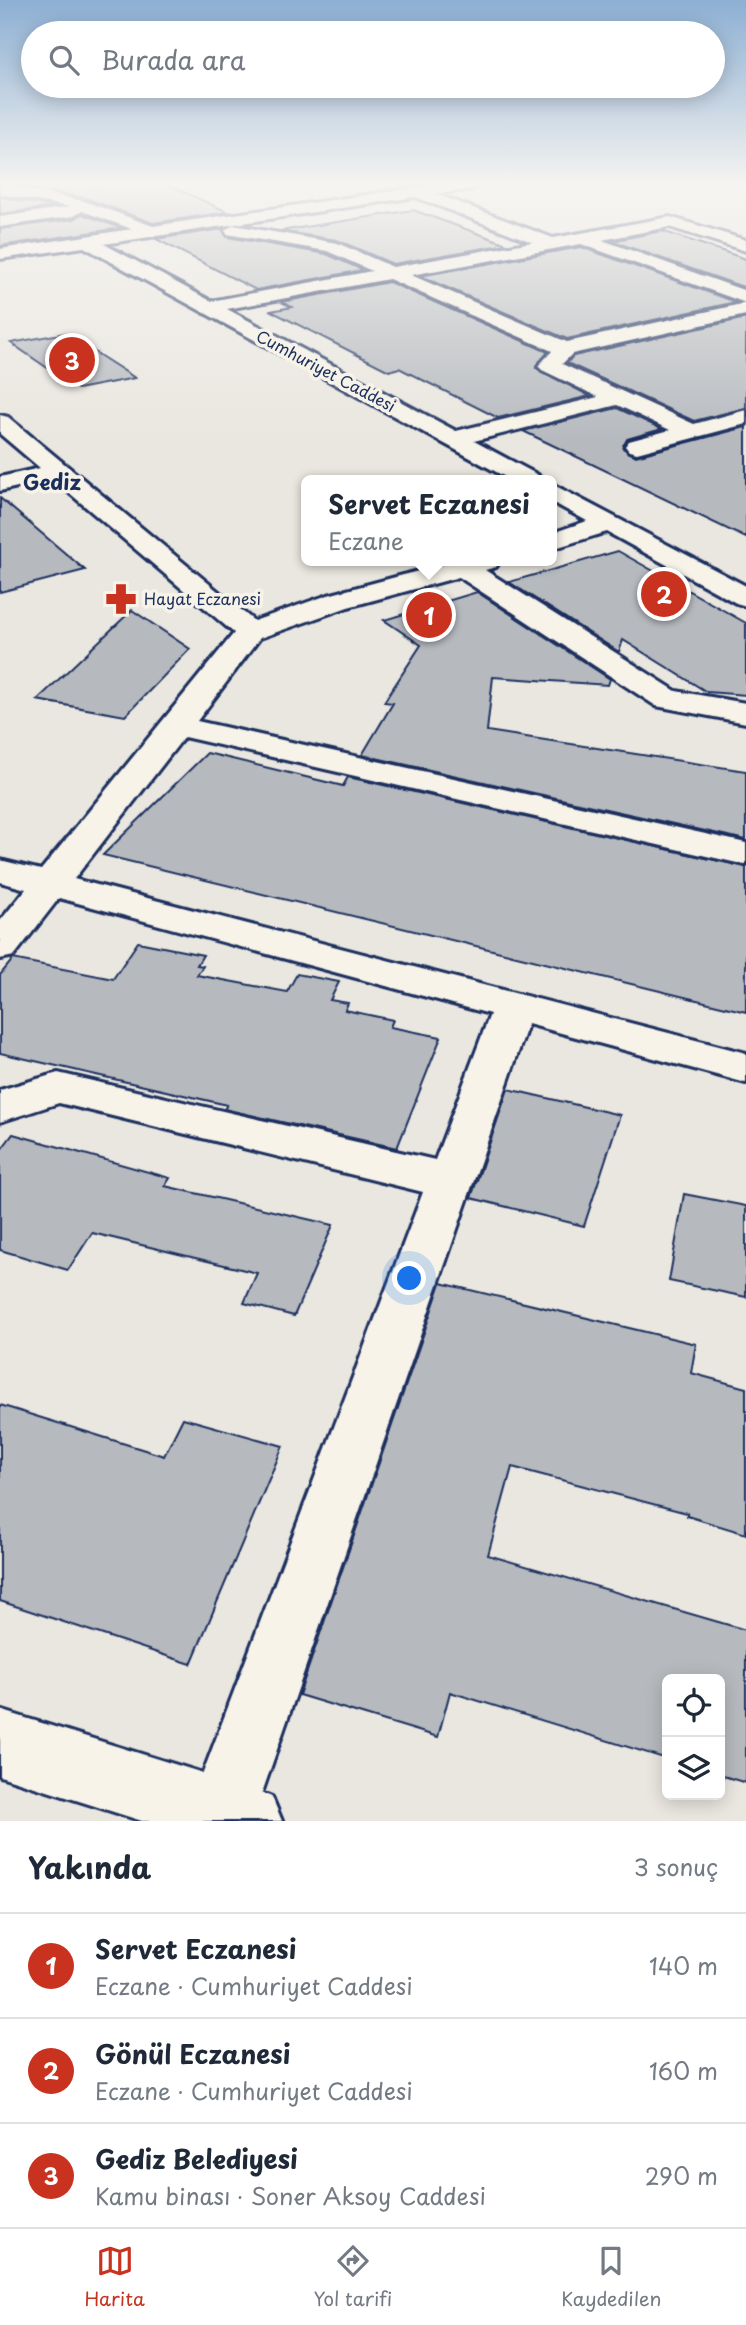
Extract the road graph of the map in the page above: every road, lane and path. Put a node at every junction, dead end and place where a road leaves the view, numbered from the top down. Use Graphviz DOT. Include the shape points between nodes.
graph roads {
  1 [pos="137,269"];
  2 [pos="382,269"];
  3 [pos="421,269"];
  4 [pos="668,269"];
  5 [pos="394,274"];
  6 [pos="746,297"];
  7 [pos="208,307"];
  8 [pos="746,309"];
  9 [pos="565,349"];
  10 [pos="619,398"];
  11 [pos="746,417"];
  12 [pos="0,422"];
  13 [pos="702,428"];
  14 [pos="453,439"];
  15 [pos="746,440"];
  16 [pos="637,446"];
  17 [pos="58,471"];
  18 [pos="520,475"];
  19 [pos="0,484"];
  20 [pos="557,495"];
  21 [pos="609,523"];
  22 [pos="557,539"];
  23 [pos="468,566"];
  24 [pos="478,566"];
  25 [pos="746,597"];
  26 [pos="250,632"];
  27 [pos="746,713"];
  28 [pos="177,726"];
  29 [pos="746,854"];
  30 [pos="0,871"];
  31 [pos="49,884"];
  32 [pos="0,947"];
  33 [pos="514,1006"];
  34 [pos="746,1068"];
  35 [pos="0,1106"];
  36 [pos="451,1181"];
  37 [pos="0,1743"];
  38 [pos="235,1817"];
  1 -- 7 [label="street, Cumhuriyet Caddesi"];
  2 -- 5 [label="street"];
  3 -- 5 [label="street"];
  4 -- 6 [label="street"];
  5 -- 7 [label="street"];
  5 -- 9 [label="street"];
  7 -- 14 [label="street, Cumhuriyet Caddesi"];
  8 -- 9 [label="street"];
  9 -- 10 [label="street" via="550,366"];
  10 -- 13 [label="street"];
  10 -- 14 [label="street"];
  11 -- 13 [label="street"];
  12 -- 17 [label="street"];
  13 -- 15 [label="street"];
  13 -- 16 [label="street"];
  14 -- 18 [label="street, Cumhuriyet Caddesi"];
  17 -- 19 [label="street"];
  17 -- 26 [label="street"];
  20 -- 21 [label="street"];
  21 -- 22 [label="street"];
  21 -- 25 [label="street"];
  23 -- 26 [label="street" via="338,601"];
  24 -- 27 [label="street" via="667,699"];
  26 -- 28 [label="street"];
  28 -- 29 [label="street"];
  28 -- 31 [label="street"];
  30 -- 31 [label="street"];
  31 -- 32 [label="street"];
  31 -- 33 [label="street"];
  33 -- 34 [label="street"];
  33 -- 36 [label="street"];
  35 -- 36 [label="street" via="58,1088"];
  36 -- 38 [label="street"];
  37 -- 38 [label="street"];
}
